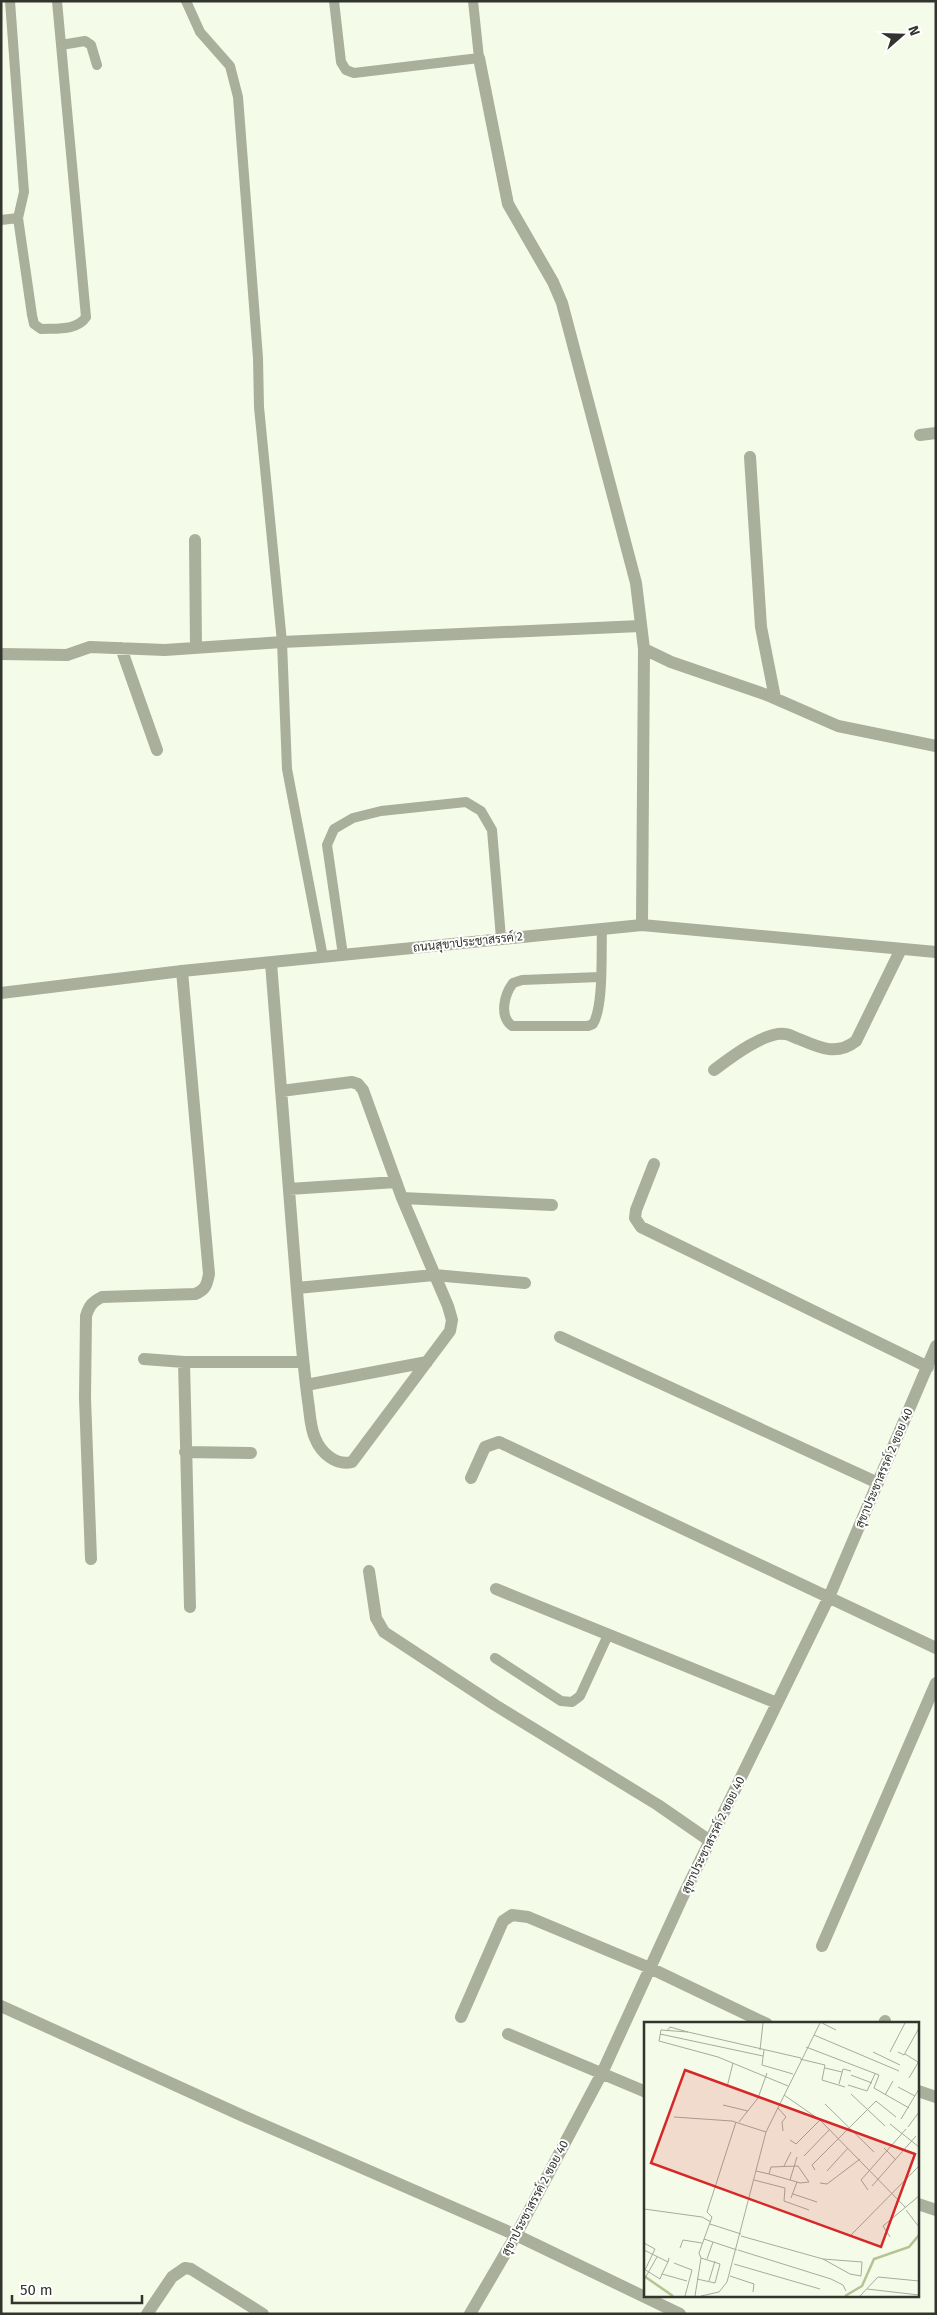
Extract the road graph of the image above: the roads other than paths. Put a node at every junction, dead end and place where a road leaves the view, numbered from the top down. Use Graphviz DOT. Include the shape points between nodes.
graph roads {
  1 [pos="10,1"];
  2 [pos="57,1"];
  3 [pos="186,1"];
  4 [pos="334,1"];
  5 [pos="473,1"];
  6 [pos="60,45"];
  7 [pos="479,58"];
  8 [pos="97,66"];
  9 [pos="18,218"];
  10 [pos="1,220"];
  11 [pos="936,433"];
  12 [pos="920,435"];
  13 [pos="750,457"];
  14 [pos="195,540"];
  15 [pos="640,626"];
  16 [pos="282,642"];
  17 [pos="121,648"];
  18 [pos="196,648"];
  19 [pos="644,649"];
  20 [pos="1,654"];
  21 [pos="775,698"];
  22 [pos="936,746"];
  23 [pos="157,750"];
  24 [pos="642,925"];
  25 [pos="602,928"];
  26 [pos="501,938"];
  27 [pos="901,949"];
  28 [pos="936,952"];
  29 [pos="343,955"];
  30 [pos="323,957"];
  31 [pos="271,962"];
  32 [pos="182,971"];
  33 [pos="600,977"];
  34 [pos="1,993"];
  35 [pos="714,1070"];
  36 [pos="281,1091"];
  37 [pos="654,1164"];
  38 [pos="396,1182"];
  39 [pos="289,1189"];
  40 [pos="402,1198"];
  41 [pos="552,1205"];
  42 [pos="434,1275"];
  43 [pos="525,1282"];
  44 [pos="297,1288"];
  45 [pos="560,1337"];
  46 [pos="936,1346"];
  47 [pos="144,1359"];
  48 [pos="184,1362"];
  49 [pos="303,1362"];
  50 [pos="427,1362"];
  51 [pos="928,1367"];
  52 [pos="306,1385"];
  53 [pos="185,1452"];
  54 [pos="251,1454"];
  55 [pos="471,1478"];
  56 [pos="878,1483"];
  57 [pos="91,1559"];
  58 [pos="369,1571"];
  59 [pos="496,1588"];
  60 [pos="829,1597"];
  61 [pos="190,1607"];
  62 [pos="608,1635"];
  63 [pos="936,1648"];
  64 [pos="496,1658"];
  65 [pos="936,1683"];
  66 [pos="777,1704"];
  67 [pos="710,1841"];
  68 [pos="822,1946"];
  69 [pos="650,1968"];
  70 [pos="1,2006"];
  71 [pos="461,2017"];
  72 [pos="763,2022"];
  73 [pos="508,2034"];
  74 [pos="602,2073"];
  75 [pos="644,2091"];
  76 [pos="920,2092"];
  77 [pos="936,2097"];
  78 [pos="920,2205"];
  79 [pos="936,2210"];
  80 [pos="516,2235"];
  81 [pos="644,2297"];
  82 [pos="647,2298"];
  83 [pos="147,2314"];
  84 [pos="263,2314"];
  85 [pos="470,2314"];
  86 [pos="680,2314"];
  1 -- 9 [label="lane" via="24,192"];
  2 -- 6 [label="lane"];
  3 -- 16 [label="lane" via="200,32 230,66 238,97 259,407"];
  4 -- 7 [label="lane" via="341,62 346,70 354,73"];
  5 -- 7 [label="lane"];
  6 -- 8 [label="lane" via="85,41 91,45"];
  6 -- 9 [label="lane" via="86,317 75,327 41,329 34,324"];
  7 -- 15 [label="street" via="508,204 554,282 562,303 636,583"];
  9 -- 10 [label="lane"];
  11 -- 12 [label="street"];
  13 -- 21 [label="street" via="761,627"];
  14 -- 18 [label="street"];
  15 -- 16 [label="street"];
  15 -- 19 [label="street"];
  16 -- 18 [label="street"];
  16 -- 30 [label="lane" via="287,768"];
  17 -- 18 [label="street"];
  17 -- 20 [label="street" via="90,647 67,655"];
  17 -- 23 [label="street"];
  19 -- 21 [label="street"];
  19 -- 24 [label="street"];
  21 -- 22 [label="street" via="838,726"];
  24 -- 25 [label="street, ถนนสุขาประชาสรรค์ 2"];
  24 -- 27 [label="street, ถนนสุขาประชาสรรค์ 2"];
  25 -- 26 [label="street, ถนนสุขาประชาสรรค์ 2"];
  25 -- 33 [label="lane"];
  26 -- 29 [label="street, ถนนสุขาประชาสรรค์ 2"];
  26 -- 29 [label="lane" via="492,830 481,811 466,802 381,811 353,818 334,829 327,845"];
  27 -- 28 [label="street, ถนนสุขาประชาสรรค์ 2"];
  27 -- 35 [label="street" via="856,1041 845,1050 810,1044 785,1033 744,1048"];
  29 -- 30 [label="street, ถนนสุขาประชาสรรค์ 2"];
  30 -- 31 [label="street, ถนนสุขาประชาสรรค์ 2"];
  31 -- 32 [label="street, ถนนสุขาประชาสรรค์ 2"];
  31 -- 36 [label="street"];
  32 -- 34 [label="street, ถนนสุขาประชาสรรค์ 2"];
  32 -- 57 [label="street" via="208,1274 206,1286 195,1294 102,1297 89,1307 86,1316 85,1398"];
  33 -- 33 [label="lane" via="513,983 507,991 506,1021 512,1026 593,1024 598,1010"];
  36 -- 38 [label="street" via="352,1082 358,1084"];
  36 -- 39 [label="street"];
  37 -- 51 [label="street" via="636,1210 635,1218 641,1227"];
  38 -- 39 [label="street"];
  38 -- 40 [label="street"];
  39 -- 44 [label="street"];
  40 -- 41 [label="street"];
  40 -- 42 [label="street"];
  42 -- 43 [label="street"];
  42 -- 44 [label="street"];
  42 -- 50 [label="street" via="452,1320 450,1331"];
  44 -- 49 [label="street"];
  45 -- 56 [label="street"];
  46 -- 51 [label="street, สุขาประชาสรรค์ 2 ซอย 40"];
  47 -- 48 [label="street"];
  48 -- 49 [label="street"];
  48 -- 53 [label="street"];
  49 -- 52 [label="street"];
  50 -- 52 [label="street"];
  50 -- 52 [label="street" via="352,1462 344,1464 334,1461 316,1440"];
  51 -- 56 [label="street, สุขาประชาสรรค์ 2 ซอย 40"];
  53 -- 54 [label="street"];
  53 -- 61 [label="street"];
  55 -- 60 [label="street" via="485,1447 499,1442"];
  56 -- 60 [label="street, สุขาประชาสรรค์ 2 ซอย 40"];
  58 -- 67 [label="street" via="376,1618 384,1632"];
  59 -- 62 [label="street"];
  60 -- 63 [label="street"];
  60 -- 66 [label="street, สุขาประชาสรรค์ 2 ซอย 40"];
  62 -- 64 [label="lane" via="580,1696 572,1702 561,1701"];
  62 -- 66 [label="street"];
  65 -- 68 [label="street"];
  66 -- 67 [label="street, สุขาประชาสรรค์ 2 ซอย 40"];
  67 -- 69 [label="street, สุขาประชาสรรค์ 2 ซอย 40"];
  69 -- 71 [label="street" via="528,1917 512,1915 504,1922"];
  69 -- 72 [label="street"];
  69 -- 74 [label="street, สุขาประชาสรรค์ 2 ซอย 40"];
  70 -- 80 [label="street"];
  73 -- 74 [label="street"];
  74 -- 75 [label="street"];
  74 -- 80 [label="street, สุขาประชาสรรค์ 2 ซอย 40"];
  76 -- 77 [label="street"];
  78 -- 79 [label="street"];
  80 -- 81 [label="street"];
  80 -- 85 [label="street, สุขาประชาสรรค์ 2 ซอย 40"];
  82 -- 86 [label="street"];
  83 -- 84 [label="street" via="172,2277 186,2268"];
}
